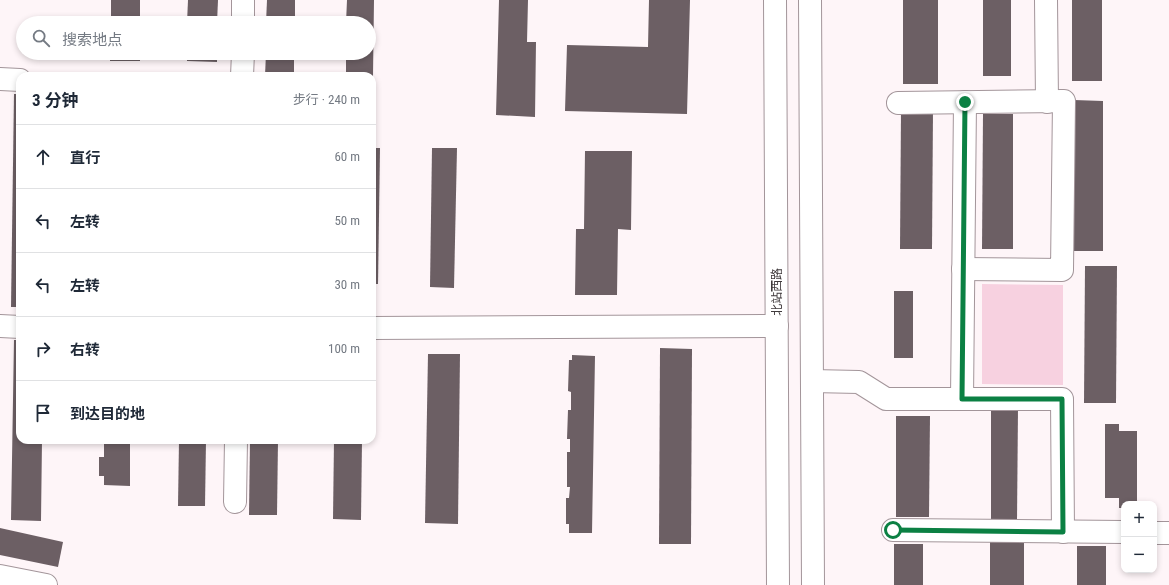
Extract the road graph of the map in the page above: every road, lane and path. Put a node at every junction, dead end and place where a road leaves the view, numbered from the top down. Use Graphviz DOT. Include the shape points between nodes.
graph roads {
  1 [pos="243,0"];
  2 [pos="775,0"];
  3 [pos="810,0"];
  4 [pos="1046,0"];
  5 [pos="243,16"];
  6 [pos="243,60"];
  7 [pos="242,72"];
  8 [pos="0,79"];
  9 [pos="16,80"];
  10 [pos="965,102"];
  11 [pos="1047,102"];
  12 [pos="898,103"];
  13 [pos="963,269"];
  14 [pos="0,326"];
  15 [pos="777,326"];
  16 [pos="16,327"];
  17 [pos="376,328"];
  18 [pos="812,381"];
  19 [pos="962,399"];
  20 [pos="236,444"];
  21 [pos="235,502"];
  22 [pos="893,530"];
  23 [pos="1063,532"];
  24 [pos="1121,532"];
  25 [pos="1157,533"];
  26 [pos="1169,533"];
  27 [pos="0,576"];
  28 [pos="46,585"];
  29 [pos="778,585"];
  30 [pos="813,585"];
  1 -- 5 [label="main road"];
  2 -- 15 [label="main road, 北站西路"];
  3 -- 18 [label="main road"];
  4 -- 11 [label="main road"];
  6 -- 7 [label="main road"];
  8 -- 9 [label="main road"];
  10 -- 11 [label="main road"];
  10 -- 12 [label="main road"];
  10 -- 13 [label="main road"];
  11 -- 13 [label="main road" via="1064,102 1062,270"];
  13 -- 19 [label="main road"];
  14 -- 16 [label="main road"];
  15 -- 17 [label="main road"];
  15 -- 29 [label="main road, 北站西路"];
  18 -- 19 [label="main road" via="859,382 886,399"];
  18 -- 30 [label="main road"];
  19 -- 23 [label="main road" via="1062,399"];
  20 -- 21 [label="main road"];
  22 -- 23 [label="main road"];
  23 -- 24 [label="main road"];
  25 -- 26 [label="main road"];
  27 -- 28 [label="main road"];
}
